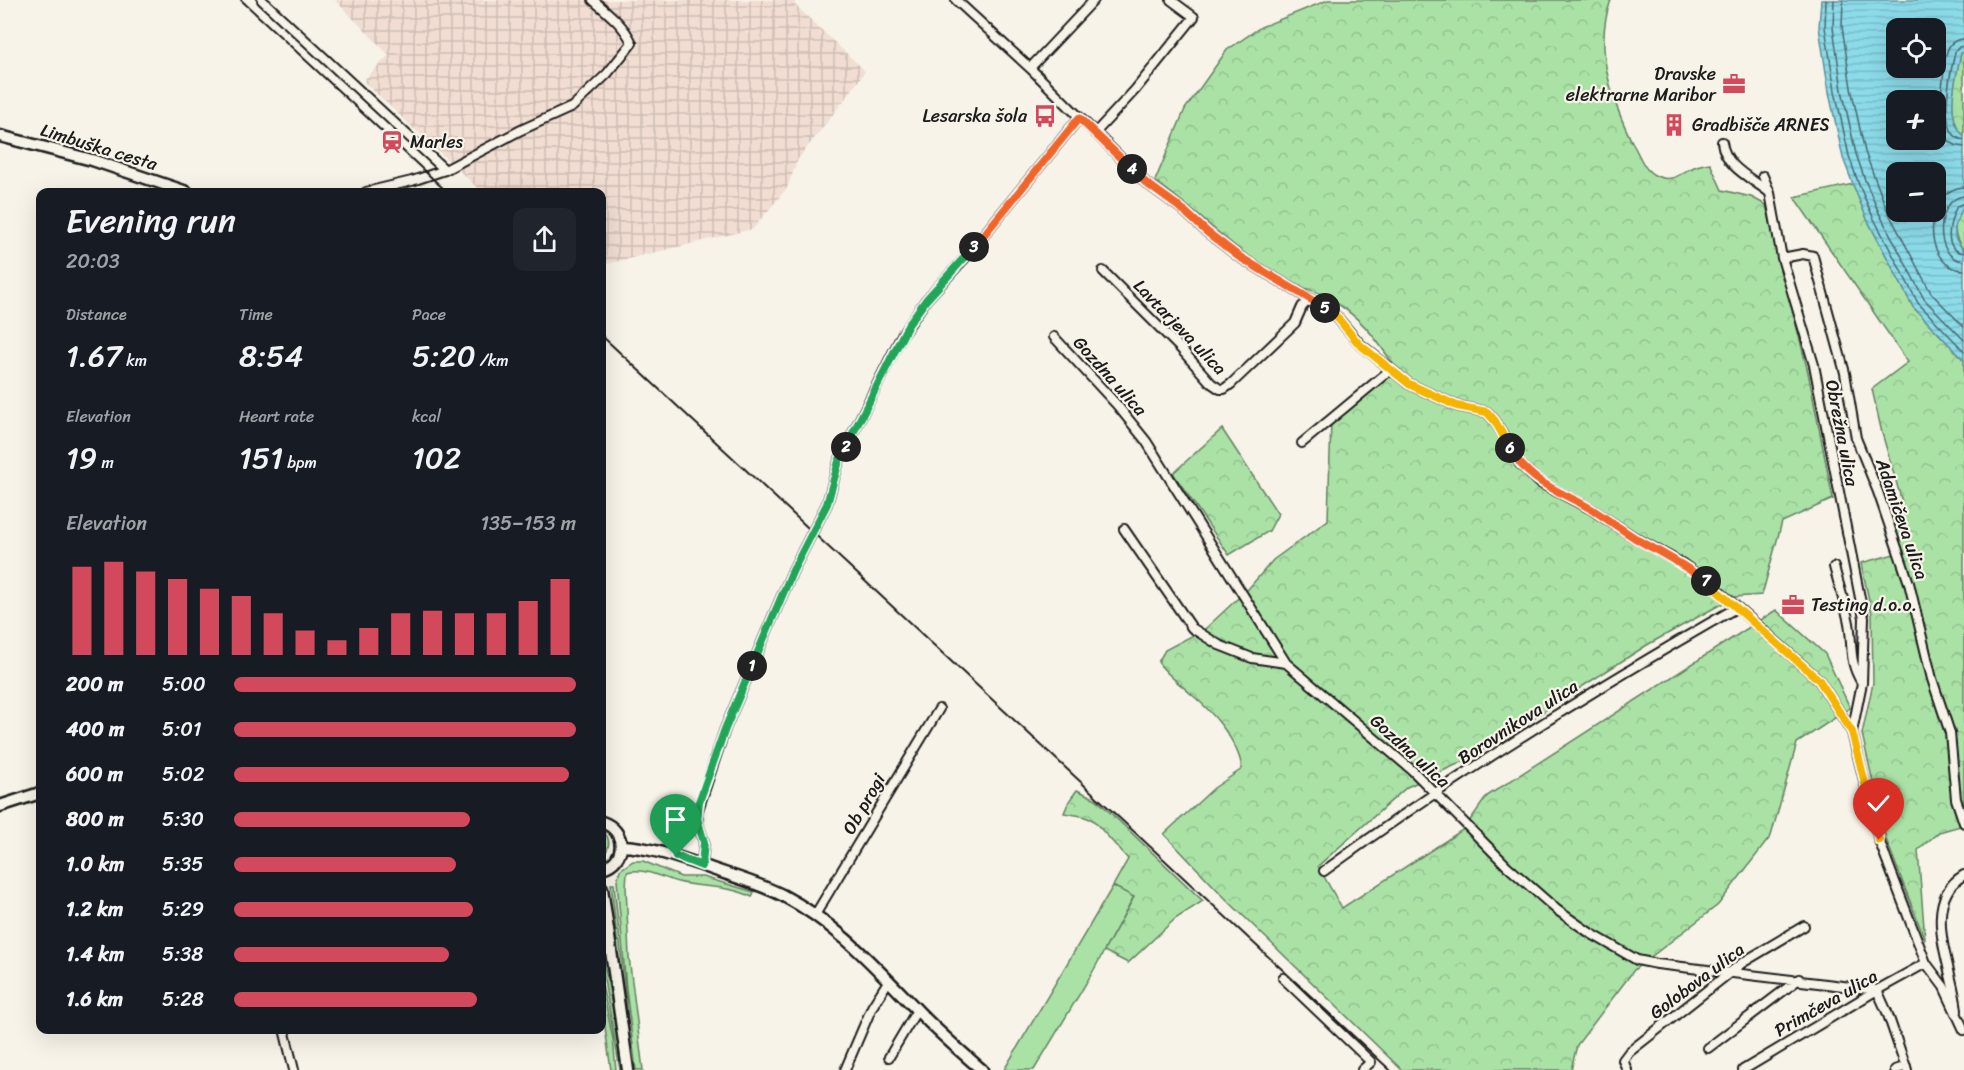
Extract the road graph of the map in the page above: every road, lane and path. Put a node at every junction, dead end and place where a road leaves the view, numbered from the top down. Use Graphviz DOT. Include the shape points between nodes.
graph roads {
  1 [pos="262,0"];
  2 [pos="593,0"];
  3 [pos="956,0"];
  4 [pos="1094,0"];
  5 [pos="1171,0"];
  6 [pos="1030,68"];
  7 [pos="1079,118"];
  8 [pos="1095,133"];
  9 [pos="0,136"];
  10 [pos="1722,142"];
  11 [pos="445,170"];
  12 [pos="1763,176"];
  13 [pos="175,188"];
  14 [pos="383,188"];
  15 [pos="1770,193"];
  16 [pos="1782,258"];
  17 [pos="1103,271"];
  18 [pos="1309,299"];
  19 [pos="1054,337"];
  20 [pos="1390,370"];
  21 [pos="1302,443"];
  22 [pos="1124,529"];
  23 [pos="1834,567"];
  24 [pos="1736,608"];
  25 [pos="1286,663"];
  26 [pos="1862,683"];
  27 [pos="939,709"];
  28 [pos="1852,732"];
  29 [pos="1436,793"];
  30 [pos="36,794"];
  31 [pos="0,806"];
  32 [pos="1964,823"];
  33 [pos="606,824"];
  34 [pos="621,846"];
  35 [pos="606,866"];
  36 [pos="702,866"];
  37 [pos="1324,871"];
  38 [pos="1964,875"];
  39 [pos="815,915"];
  40 [pos="606,916"];
  41 [pos="1804,926"];
  42 [pos="1926,963"];
  43 [pos="1730,973"];
  44 [pos="1283,978"];
  45 [pos="1799,979"];
  46 [pos="889,980"];
  47 [pos="1877,990"];
  48 [pos="917,1010"];
  49 [pos="1958,1016"];
  50 [pos="1964,1030"];
  51 [pos="285,1034"];
  52 [pos="1708,1048"];
  53 [pos="889,1057"];
  54 [pos="1906,1068"];
  55 [pos="294,1070"];
  56 [pos="628,1070"];
  57 [pos="845,1070"];
  58 [pos="982,1070"];
  59 [pos="1362,1070"];
  60 [pos="1627,1070"];
  61 [pos="1743,1070"];
  62 [pos="1895,1070"];
  1 -- 11 [label="street"];
  2 -- 11 [label="street" via="627,33 632,43 626,53 572,107"];
  3 -- 6 [label="street"];
  4 -- 6 [label="street"];
  5 -- 8 [label="street" via="1194,17"];
  6 -- 7 [label="street"];
  7 -- 8 [label="street"];
  7 -- 36 [label="street" via="926,300 902,335 839,461 827,504 793,570 725,729 697,813 704,842"];
  8 -- 18 [label="street" via="1146,183 1207,232 1238,256"];
  9 -- 13 [label="main road, Limbuška cesta" via="92,160"];
  10 -- 15 [label="street" via="1728,160"];
  11 -- 14 [label="street"];
  12 -- 15 [label="street, Obrežna ulica"];
  15 -- 16 [label="street, Obrežna ulica"];
  16 -- 26 [label="street, Obrežna ulica" via="1814,365 1864,618"];
  16 -- 32 [label="street, Adamičeva ulica" via="1813,256 1845,373 1856,438 1910,583 1932,679 1950,733 1956,799"];
  17 -- 18 [label="street, Lavtarjeva ulica" via="1220,389 1231,384 1295,323"];
  18 -- 20 [label="street" via="1336,316 1359,344"];
  19 -- 25 [label="street, Gozdna ulica" via="1146,441"];
  20 -- 21 [label="street"];
  20 -- 24 [label="street, Obrežna ulica" via="1409,384 1457,406 1487,412 1520,464 1540,483 1592,509 1683,564"];
  22 -- 25 [label="street" via="1192,628 1219,645 1252,658"];
  23 -- 26 [label="street" via="1849,624 1852,663"];
  24 -- 28 [label="street, Obrežna ulica" via="1819,680"];
  24 -- 29 [label="street, Borovnikova ulica" via="1591,693"];
  25 -- 29 [label="street, Gozdna ulica"];
  26 -- 28 [label="street, Obrežna ulica"];
  27 -- 39 [label="street, Ob progi"];
  28 -- 42 [label="street, Obrežna ulica" via="1879,840"];
  29 -- 37 [label="street, Borovnikova ulica"];
  29 -- 43 [label="street, Gozdna ulica" via="1537,893 1590,933 1637,960"];
  30 -- 31 [label="main road"];
  33 -- 34 [label="main road" via="614,828"];
  34 -- 35 [label="main road" via="616,859"];
  34 -- 36 [label="main road" via="676,856"];
  36 -- 39 [label="main road" via="760,885"];
  38 -- 49 [label="street" via="1946,891 1941,915"];
  39 -- 46 [label="main road"];
  40 -- 56 [label="main road"];
  41 -- 43 [label="street, Golobova ulica"];
  42 -- 47 [label="street, Primčeva ulica"];
  42 -- 49 [label="street, Obrežna ulica" via="1944,987"];
  43 -- 45 [label="street, Gozdna ulica"];
  43 -- 60 [label="street, Golobova ulica" via="1629,1052 1623,1060"];
  44 -- 59 [label="street" via="1371,1062"];
  45 -- 47 [label="street, Gozdna ulica"];
  45 -- 52 [label="street"];
  46 -- 48 [label="main road"];
  46 -- 57 [label="street" via="872,1007"];
  47 -- 54 [label="street"];
  47 -- 61 [label="street, Primčeva ulica"];
  48 -- 53 [label="street"];
  48 -- 58 [label="main road"];
  49 -- 50 [label="street, Obrežna ulica"];
  51 -- 55 [label="street"];
  54 -- 62 [label="street"];
}
